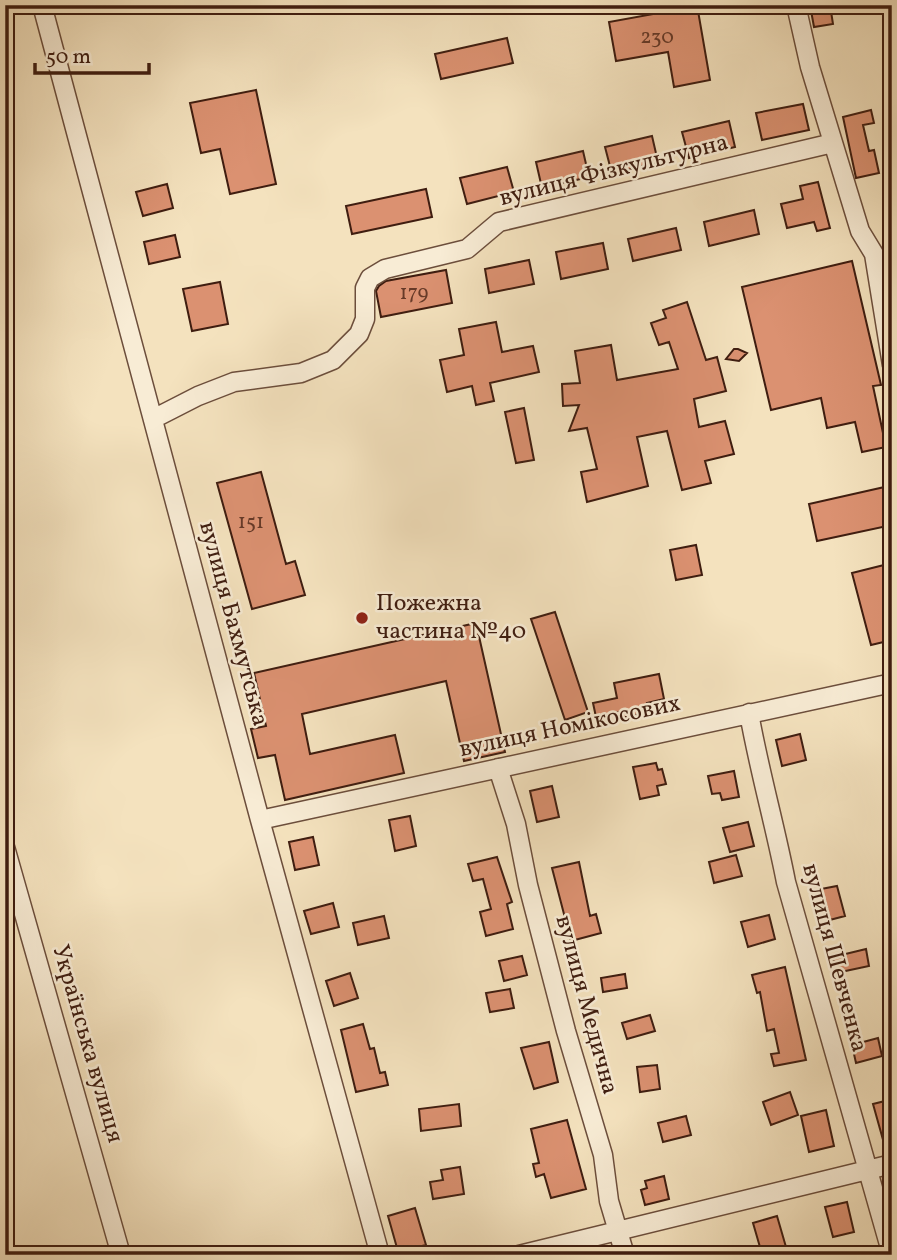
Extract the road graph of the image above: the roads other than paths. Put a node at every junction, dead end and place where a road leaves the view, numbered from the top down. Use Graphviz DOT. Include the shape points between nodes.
graph roads {
  1 [pos="42,5"];
  2 [pos="796,5"];
  3 [pos="833,143"];
  4 [pos="892,250"];
  5 [pos="874,254"];
  6 [pos="892,365"];
  7 [pos="153,419"];
  8 [pos="892,683"];
  9 [pos="749,713"];
  10 [pos="498,768"];
  11 [pos="260,820"];
  12 [pos="7,857"];
  13 [pos="892,1164"];
  14 [pos="867,1170"];
  15 [pos="619,1230"];
  16 [pos="121,1255"];
  17 [pos="380,1255"];
  18 [pos="519,1255"];
  19 [pos="625,1255"];
  20 [pos="892,1255"];
  1 -- 7 [label="street, вулиця Бахмутська"];
  2 -- 3 [label="street"];
  3 -- 5 [label="street" via="860,230"];
  3 -- 7 [label="street, вулиця Фізкультурна" via="499,222 467,249 385,269 370,278 359,334 333,360 301,373 234,382"];
  4 -- 5 [label="street"];
  5 -- 6 [label="street"];
  7 -- 11 [label="street, вулиця Бахмутська"];
  8 -- 9 [label="street, вулиця Номікосових"];
  9 -- 10 [label="street, вулиця Номікосових"];
  9 -- 14 [label="street, вулиця Шевченка" via="786,882"];
  10 -- 11 [label="street, вулиця Номікосових"];
  10 -- 15 [label="street, вулиця Медична" via="603,1155 609,1201"];
  11 -- 17 [label="street, вулиця Бахмутська"];
  12 -- 16 [label="street, Українська вулиця"];
  13 -- 14 [label="street"];
  14 -- 15 [label="street"];
  14 -- 20 [label="street, вулиця Шевченка"];
  15 -- 18 [label="street"];
  15 -- 19 [label="street, вулиця Медична"];
}
